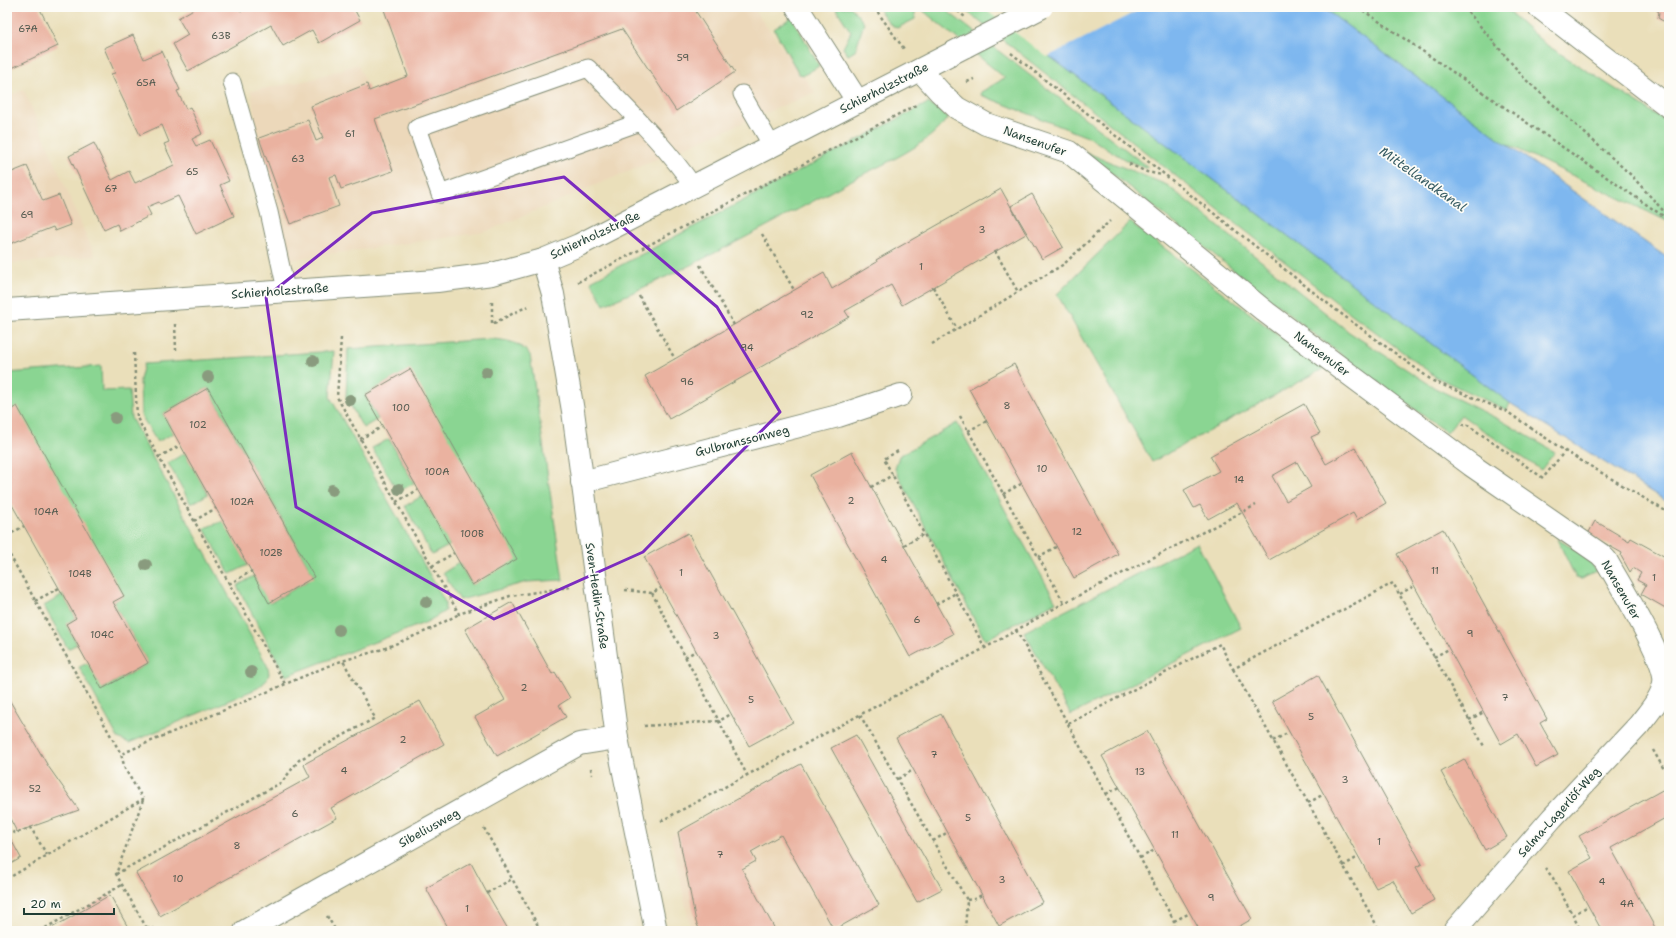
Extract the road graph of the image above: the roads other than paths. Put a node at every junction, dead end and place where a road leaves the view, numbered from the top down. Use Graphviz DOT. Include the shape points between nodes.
graph roads {
  1 [pos="797,7"];
  2 [pos="1042,7"];
  3 [pos="1539,7"];
  4 [pos="914,62"];
  5 [pos="232,82"];
  6 [pos="742,94"];
  7 [pos="858,102"];
  8 [pos="1669,107"];
  9 [pos="640,122"];
  10 [pos="772,146"];
  11 [pos="694,186"];
  12 [pos="542,260"];
  13 [pos="286,290"];
  14 [pos="7,310"];
  15 [pos="901,395"];
  16 [pos="582,482"];
  17 [pos="1661,692"];
  18 [pos="616,738"];
  19 [pos="245,931"];
  20 [pos="656,931"];
  21 [pos="1454,931"];
  1 -- 7 [label="street"];
  2 -- 4 [label="street, Schierholzstraße, bridge" via="966,46"];
  3 -- 8 [label="street"];
  4 -- 7 [label="street, Schierholzstraße"];
  4 -- 17 [label="street, Nansenufer" via="957,108 986,124 1069,152 1267,313 1483,473 1600,554 1606,560 1658,655 1665,676"];
  5 -- 13 [label="lane" via="269,212"];
  6 -- 10 [label="lane"];
  7 -- 10 [label="street, Schierholzstraße"];
  9 -- 9 [label="lane" via="588,68 417,128 440,194"];
  9 -- 11 [label="lane"];
  10 -- 11 [label="street, Schierholzstraße"];
  11 -- 12 [label="street, Schierholzstraße" via="579,245"];
  12 -- 13 [label="street, Schierholzstraße" via="492,274 445,280"];
  12 -- 16 [label="street, Sven-Hedin-Straße" via="553,294 560,329"];
  13 -- 14 [label="street, Schierholzstraße"];
  15 -- 16 [label="street, Gulbranssonweg" via="838,416"];
  16 -- 18 [label="street, Sven-Hedin-Straße"];
  17 -- 21 [label="street, Selma-Lagerlöf-Weg" via="1639,725 1552,818"];
  18 -- 19 [label="street, Sibeliusweg" via="579,744"];
  18 -- 20 [label="street, Sven-Hedin-Straße"];
}
